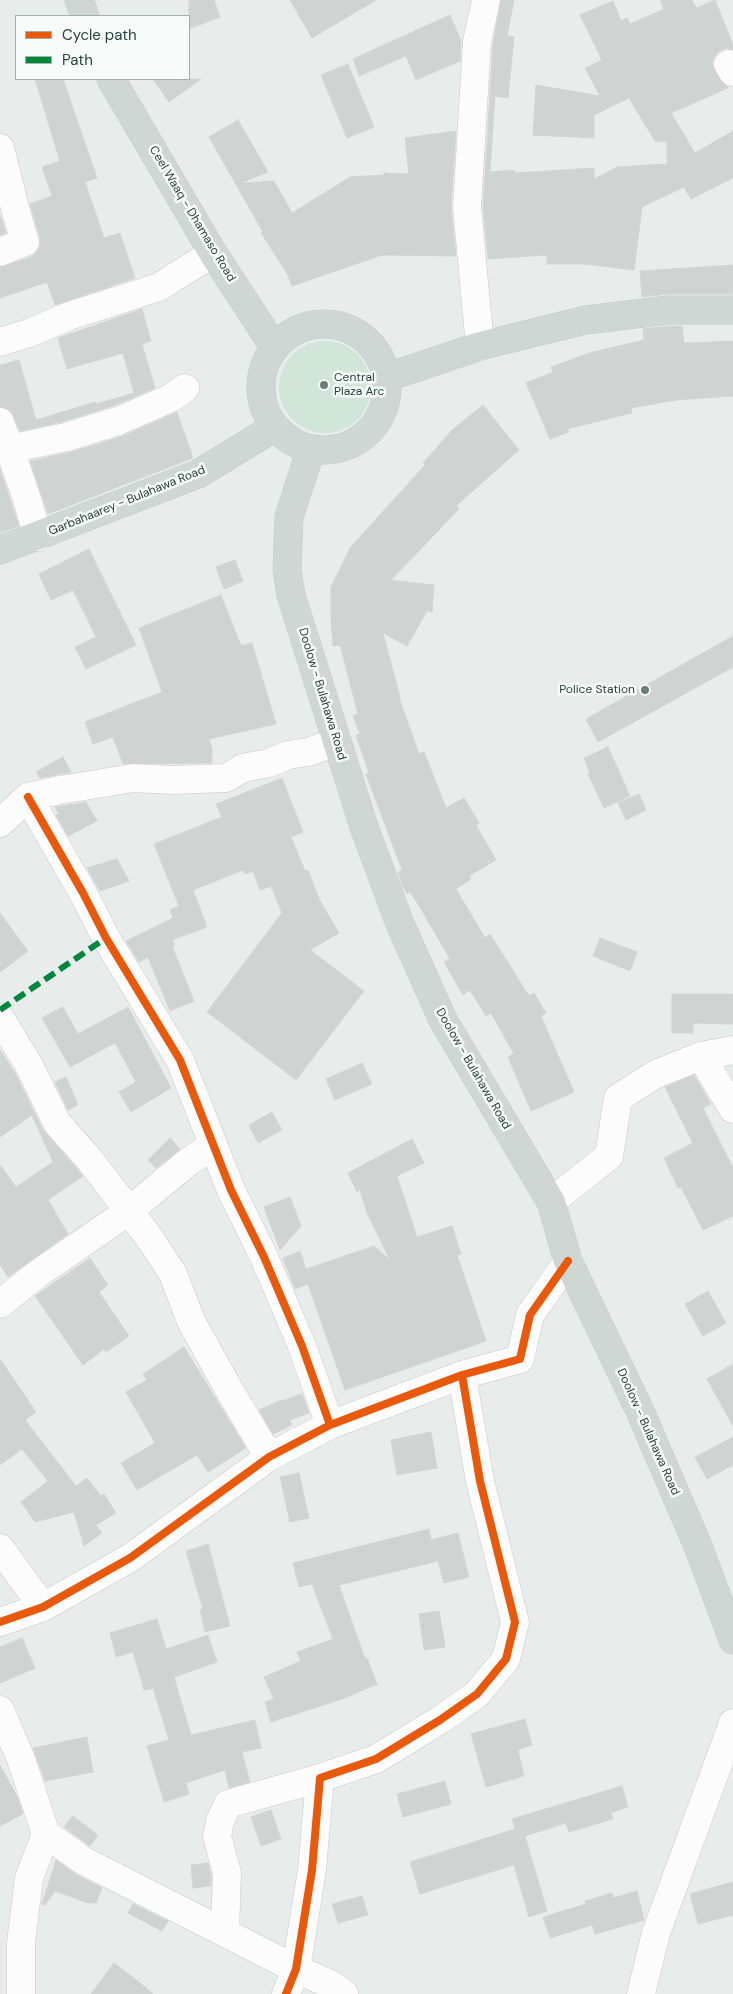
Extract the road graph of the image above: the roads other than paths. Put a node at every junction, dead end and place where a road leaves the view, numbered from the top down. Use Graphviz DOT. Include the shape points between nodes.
graph roads {
  1 [pos="78,0"];
  2 [pos="486,0"];
  3 [pos="85,15"];
  4 [pos="112,80"];
  5 [pos="0,148"];
  6 [pos="0,252"];
  7 [pos="213,253"];
  8 [pos="733,310"];
  9 [pos="0,342"];
  10 [pos="480,346"];
  11 [pos="274,348"];
  12 [pos="386,378"];
  13 [pos="185,388"];
  14 [pos="0,422"];
  15 [pos="275,427"];
  16 [pos="9,449"];
  17 [pos="311,449"];
  18 [pos="38,537"];
  19 [pos="0,550"];
  20 [pos="337,742"];
  21 [pos="28,797"];
  22 [pos="0,823"];
  23 [pos="0,1018"];
  24 [pos="733,1050"];
  25 [pos="701,1056"];
  26 [pos="733,1109"];
  27 [pos="212,1146"];
  28 [pos="551,1202"];
  29 [pos="129,1211"];
  30 [pos="568,1261"];
  31 [pos="0,1304"];
  32 [pos="462,1375"];
  33 [pos="330,1425"];
  34 [pos="269,1457"];
  35 [pos="0,1548"];
  36 [pos="43,1607"];
  37 [pos="0,1622"];
  38 [pos="733,1640"];
  39 [pos="0,1710"];
  40 [pos="733,1723"];
  41 [pos="320,1778"];
  42 [pos="46,1834"];
  43 [pos="225,1933"];
  44 [pos="296,1969"];
  45 [pos="22,1994"];
  46 [pos="286,1994"];
  47 [pos="344,1994"];
  48 [pos="641,1994"];
  1 -- 3 [label="main road"];
  2 -- 10 [label="street" via="477,42 467,207"];
  4 -- 7 [label="main road, Ceel Waaq - Dhamaso Road"];
  5 -- 6 [label="street" via="25,242"];
  7 -- 9 [label="street" via="159,287"];
  7 -- 11 [label="main road, Ceel Waaq - Dhamaso Road"];
  8 -- 10 [label="main road" via="668,310 618,315"];
  10 -- 12 [label="main road"];
  11 -- 12 [label="main road" via="289,334 307,326 345,327 362,336 376,350"];
  11 -- 15 [label="main road" via="265,365 261,386 264,408"];
  12 -- 17 [label="main road" via="382,411 371,429 346,445"];
  13 -- 16 [label="street" via="171,398 118,421 66,437"];
  14 -- 16 [label="street"];
  15 -- 17 [label="main road" via="291,441"];
  15 -- 18 [label="main road, Garbahaarey - Bulahawa Road" via="198,474"];
  16 -- 18 [label="street"];
  17 -- 20 [label="main road, Doolow - Bulahawa Road" via="289,517 286,570"];
  18 -- 19 [label="main road, Garbahaarey - Bulahawa Road"];
  20 -- 21 [label="street" via="243,768 226,778 133,778"];
  20 -- 28 [label="main road, Doolow - Bulahawa Road" via="400,924 443,1020"];
  21 -- 22 [label="street"];
  21 -- 27 [label="street" via="106,938 180,1060"];
  23 -- 29 [label="street" via="29,1065 57,1123"];
  24 -- 25 [label="street"];
  25 -- 26 [label="street"];
  25 -- 28 [label="street" via="656,1074 618,1098 609,1156"];
  27 -- 29 [label="street"];
  27 -- 33 [label="street" via="298,1337"];
  28 -- 30 [label="main road, Doolow - Bulahawa Road"];
  29 -- 31 [label="street"];
  29 -- 34 [label="street" via="173,1274 191,1320"];
  30 -- 32 [label="street" via="530,1315 520,1358"];
  30 -- 38 [label="main road, Doolow - Bulahawa Road" via="640,1411 698,1546"];
  32 -- 33 [label="street"];
  32 -- 41 [label="street" via="480,1481 515,1622 506,1659 477,1694 440,1720 376,1759"];
  33 -- 34 [label="street"];
  34 -- 36 [label="street" via="130,1558"];
  35 -- 36 [label="street"];
  36 -- 37 [label="street"];
  39 -- 42 [label="street" via="21,1759"];
  40 -- 48 [label="street" via="656,1933"];
  41 -- 43 [label="street" via="228,1804 217,1836 227,1873"];
  41 -- 44 [label="street" via="312,1870"];
  42 -- 43 [label="street" via="84,1861"];
  42 -- 45 [label="street" via="28,1878 22,1944"];
  43 -- 44 [label="street"];
  44 -- 46 [label="street"];
  44 -- 47 [label="street"];
}
